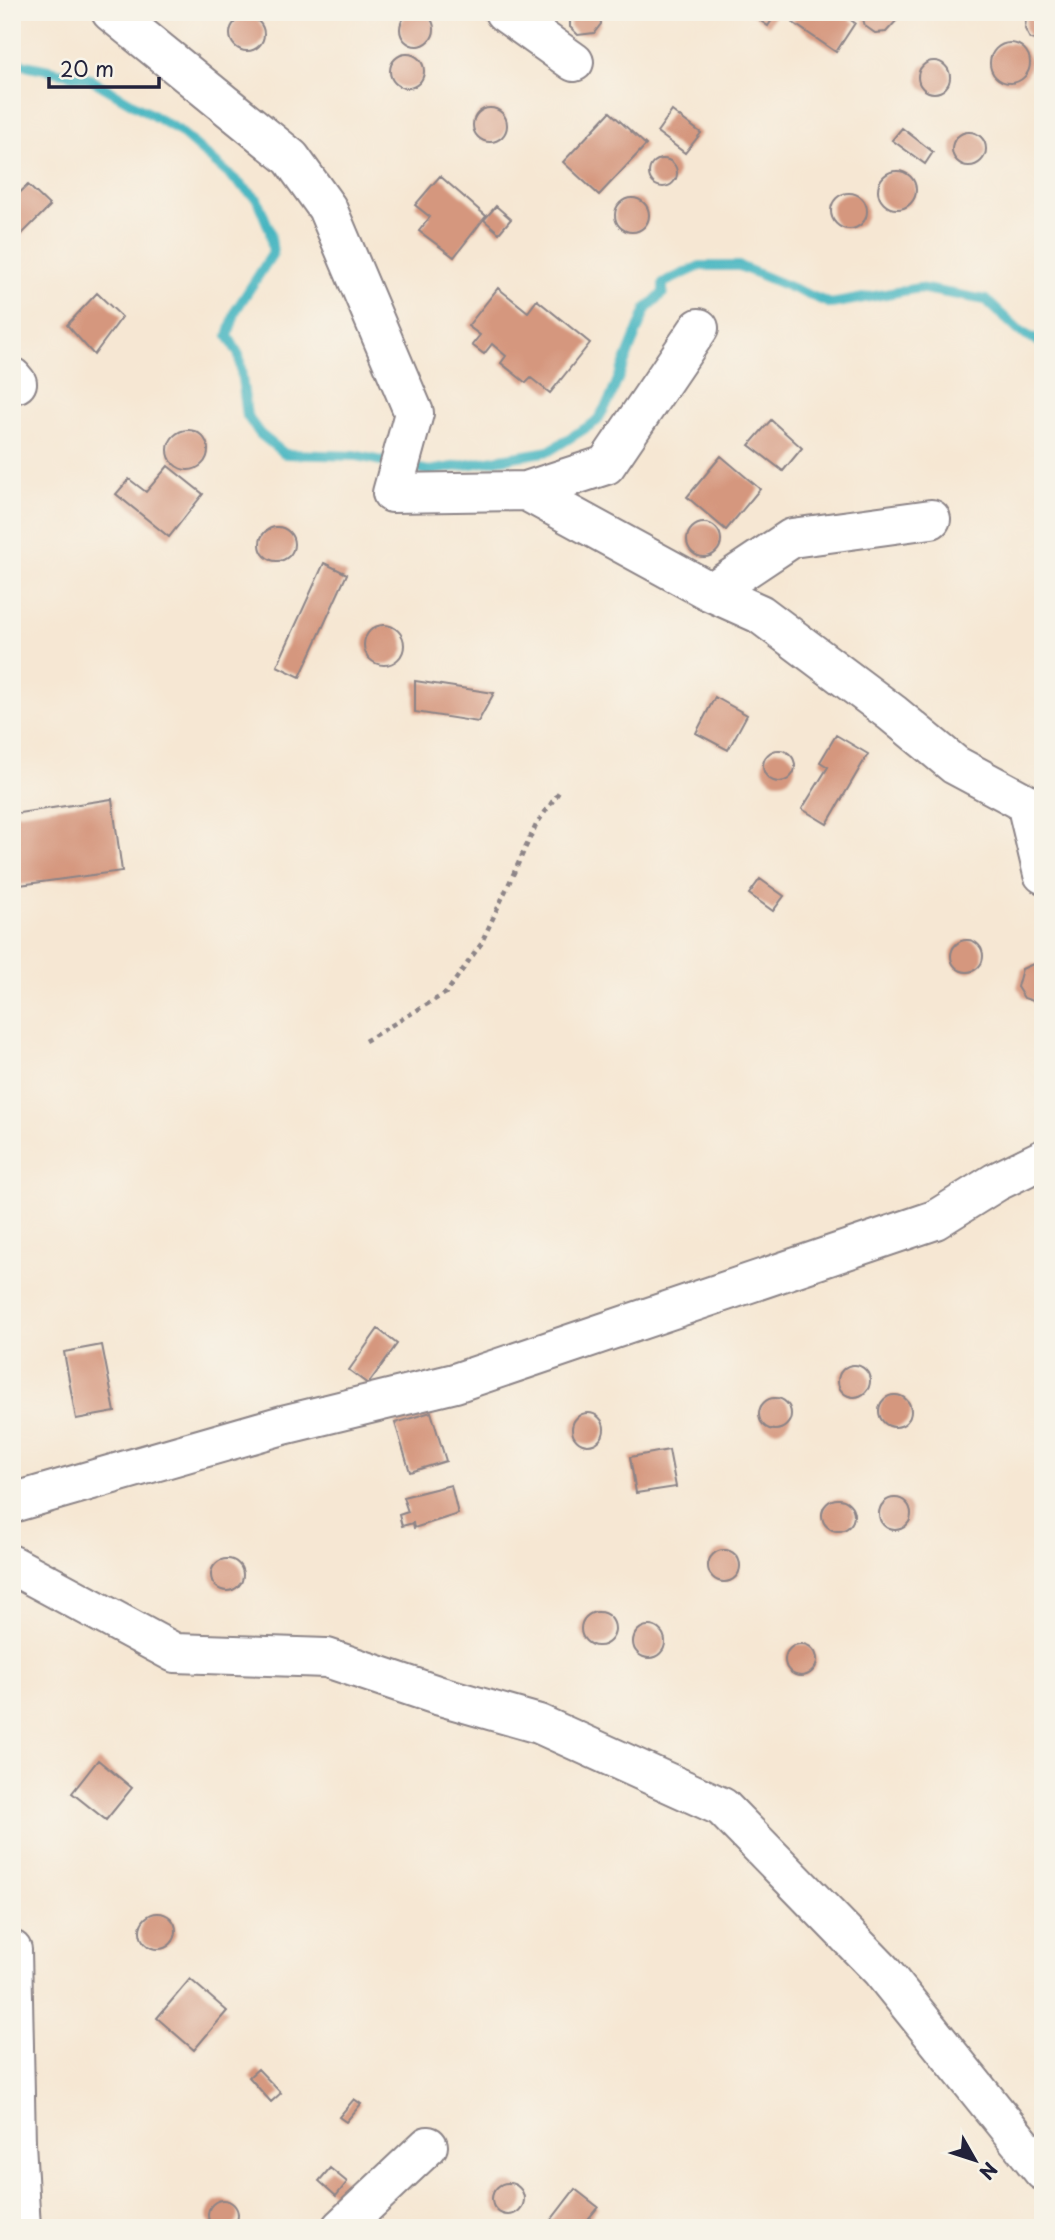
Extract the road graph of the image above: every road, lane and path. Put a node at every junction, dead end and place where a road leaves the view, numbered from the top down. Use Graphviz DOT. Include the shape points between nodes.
graph roads {
  1 [pos="111,12"];
  2 [pos="504,12"];
  3 [pos="574,62"];
  4 [pos="699,328"];
  5 [pos="526,491"];
  6 [pos="931,519"];
  7 [pos="711,592"];
  8 [pos="559,792"];
  9 [pos="1043,874"];
  10 [pos="365,1041"];
  11 [pos="1043,1158"];
  12 [pos="12,1503"];
  13 [pos="12,1565"];
  14 [pos="12,1950"];
  15 [pos="428,2146"];
  16 [pos="1043,2171"];
  17 [pos="21,2228"];
  18 [pos="341,2228"];
  1 -- 5 [label="street" via="291,158 327,208 414,413 392,492"];
  2 -- 3 [label="street"];
  4 -- 5 [label="street" via="606,465"];
  5 -- 7 [label="street"];
  6 -- 7 [label="street" via="792,538"];
  7 -- 9 [label="street" via="761,614 955,765 1026,803"];
  8 -- 10 [label="path" via="536,825 481,944 446,993"];
  11 -- 12 [label="street" via="935,1220 468,1379 283,1425"];
  13 -- 16 [label="street" via="175,1653 327,1658 539,1724 722,1807 881,1969"];
  14 -- 17 [label="street"];
  15 -- 18 [label="street"];
}
